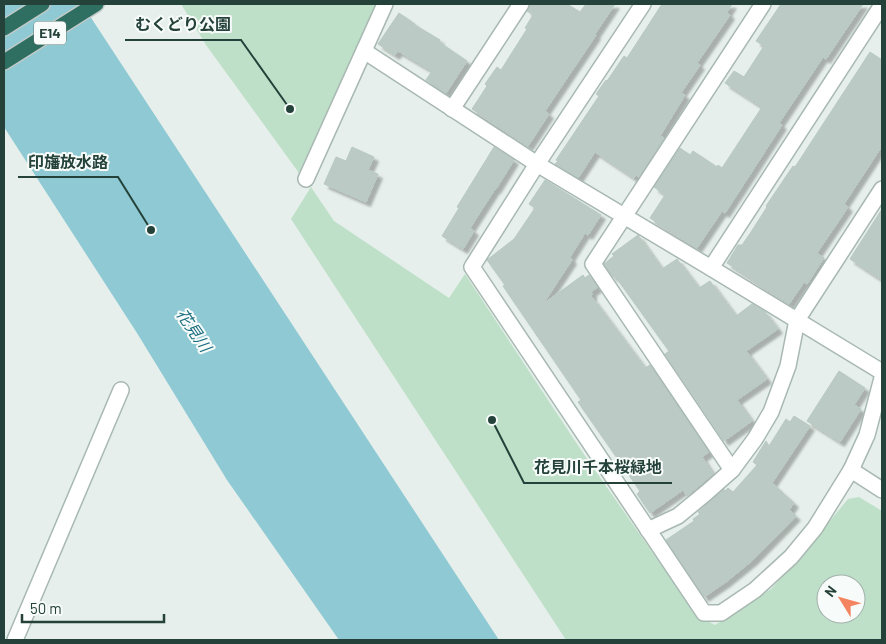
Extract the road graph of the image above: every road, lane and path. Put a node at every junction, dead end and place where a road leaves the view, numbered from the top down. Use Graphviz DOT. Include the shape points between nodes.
graph roads {
  1 [pos="42,4"];
  2 [pos="96,4"];
  3 [pos="385,4"];
  4 [pos="521,4"];
  5 [pos="643,4"];
  6 [pos="764,4"];
  7 [pos="882,5"];
  8 [pos="4,28"];
  9 [pos="364,51"];
  10 [pos="4,62"];
  11 [pos="452,110"];
  12 [pos="537,164"];
  13 [pos="306,179"];
  14 [pos="882,190"];
  15 [pos="624,217"];
  16 [pos="711,268"];
  17 [pos="797,320"];
  18 [pos="882,372"];
  19 [pos="882,378"];
  20 [pos="120,390"];
  21 [pos="732,470"];
  22 [pos="851,470"];
  23 [pos="882,490"];
  24 [pos="648,530"];
  25 [pos="15,640"];
  1 -- 8 [label="highway, E14"];
  2 -- 10 [label="highway, E14"];
  3 -- 9 [label="street"];
  4 -- 11 [label="street"];
  5 -- 12 [label="street"];
  6 -- 15 [label="street"];
  7 -- 16 [label="street"];
  9 -- 11 [label="street"];
  9 -- 13 [label="street"];
  11 -- 12 [label="street"];
  12 -- 15 [label="street"];
  12 -- 24 [label="street" via="472,267"];
  14 -- 17 [label="street"];
  15 -- 16 [label="street"];
  15 -- 21 [label="street" via="593,264"];
  16 -- 17 [label="street"];
  17 -- 18 [label="street"];
  17 -- 21 [label="street" via="788,366 771,412"];
  19 -- 22 [label="street" via="867,435"];
  20 -- 25 [label="street"];
  21 -- 24 [label="street" via="678,516"];
  22 -- 23 [label="street"];
  22 -- 24 [label="street" via="815,528 791,557 756,590 721,613 704,614"];
}
